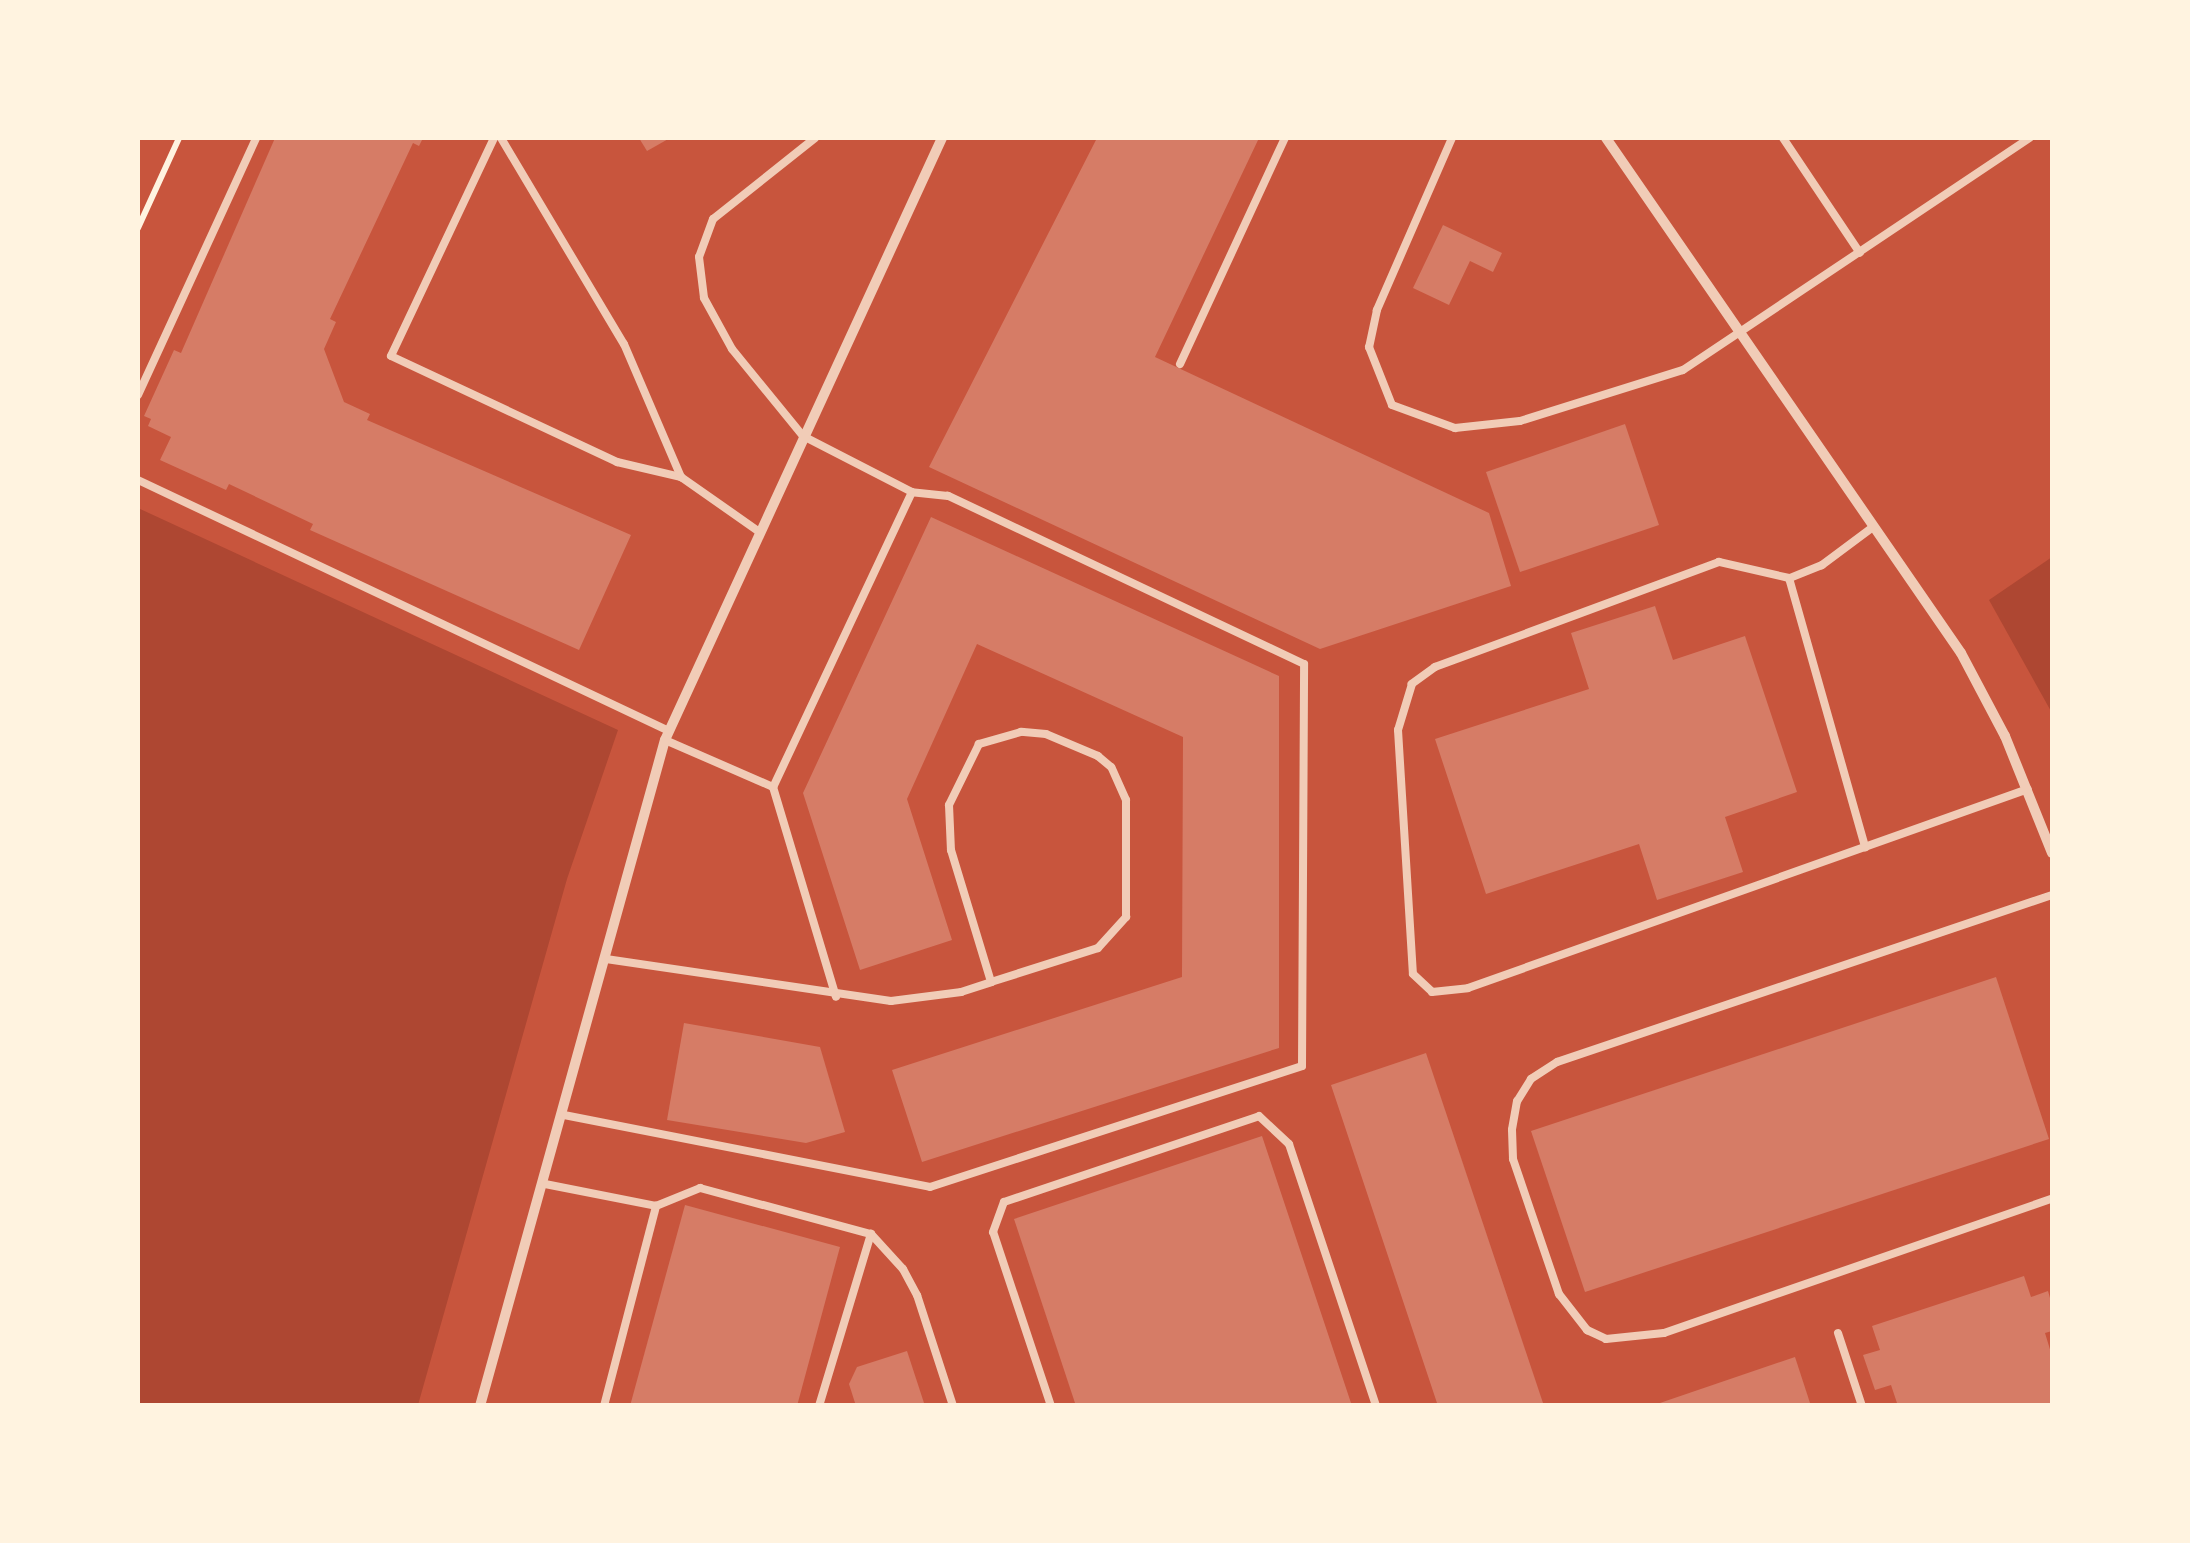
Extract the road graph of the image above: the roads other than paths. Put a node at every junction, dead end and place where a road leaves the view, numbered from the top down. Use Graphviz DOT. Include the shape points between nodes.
graph roads {
  1 [pos="256,138"];
  2 [pos="494,138"];
  3 [pos="501,138"];
  4 [pos="815,138"];
  5 [pos="942,138"];
  6 [pos="1285,138"];
  7 [pos="1452,138"];
  8 [pos="1606,138"];
  9 [pos="1783,138"];
  10 [pos="2028,138"];
  11 [pos="1860,253"];
  12 [pos="1739,334"];
  13 [pos="1180,364"];
  14 [pos="138,395"];
  15 [pos="804,436"];
  16 [pos="681,477"];
  17 [pos="138,480"];
  18 [pos="912,492"];
  19 [pos="1873,527"];
  20 [pos="758,532"];
  21 [pos="1789,578"];
  22 [pos="667,735"];
  23 [pos="773,787"];
  24 [pos="2028,789"];
  25 [pos="1865,847"];
  26 [pos="2052,854"];
  27 [pos="2052,894"];
  28 [pos="606,959"];
  29 [pos="991,982"];
  30 [pos="836,997"];
  31 [pos="564,1115"];
  32 [pos="545,1184"];
  33 [pos="2052,1200"];
  34 [pos="656,1206"];
  35 [pos="871,1234"];
  36 [pos="1838,1333"];
  37 [pos="480,1406"];
  38 [pos="604,1406"];
  39 [pos="819,1406"];
  40 [pos="953,1406"];
  41 [pos="1051,1406"];
  42 [pos="1376,1406"];
  43 [pos="1862,1406"];
  1 -- 14 [label="lane"];
  2 -- 16 [label="lane" via="391,356 617,462"];
  3 -- 16 [label="lane" via="624,344"];
  4 -- 15 [label="lane" via="784,168 727,202 698,257 711,316"];
  5 -- 15 [label="street"];
  6 -- 13 [label="lane"];
  7 -- 12 [label="lane" via="1377,310 1369,347 1392,405 1456,428 1520,421 1683,370"];
  8 -- 12 [label="street"];
  9 -- 11 [label="lane"];
  10 -- 11 [label="lane"];
  11 -- 12 [label="lane"];
  12 -- 19 [label="street"];
  15 -- 18 [label="lane"];
  15 -- 20 [label="street"];
  16 -- 20 [label="lane"];
  17 -- 22 [label="lane"];
  18 -- 23 [label="lane"];
  18 -- 31 [label="lane" via="948,496 1304,664 1302,1066 930,1187"];
  19 -- 21 [label="lane" via="1822,565"];
  19 -- 24 [label="street" via="1961,654"];
  20 -- 22 [label="street"];
  21 -- 25 [label="lane"];
  21 -- 25 [label="lane" via="1719,562 1435,667 1412,684 1398,730 1408,960 1432,992 1468,988"];
  22 -- 23 [label="lane"];
  22 -- 28 [label="street"];
  23 -- 30 [label="lane"];
  24 -- 25 [label="lane"];
  24 -- 26 [label="street"];
  27 -- 33 [label="lane" via="1557,1062 1531,1079 1517,1101 1512,1130 1514,1159 1559,1294 1586,1330 1606,1340 1664,1334"];
  28 -- 30 [label="lane"];
  28 -- 31 [label="street"];
  29 -- 29 [label="lane" via="951,850 949,806 980,744 1020,732 1046,734 1098,756 1120,782 1126,917 1098,948"];
  29 -- 30 [label="lane" via="911,1000"];
  31 -- 32 [label="street"];
  32 -- 34 [label="lane"];
  32 -- 37 [label="street"];
  34 -- 35 [label="lane" via="700,1188"];
  34 -- 38 [label="lane"];
  35 -- 39 [label="lane"];
  35 -- 40 [label="lane" via="904,1269"];
  36 -- 43 [label="lane"];
  41 -- 42 [label="lane" via="993,1232 1004,1202 1259,1116 1289,1144"];
}
